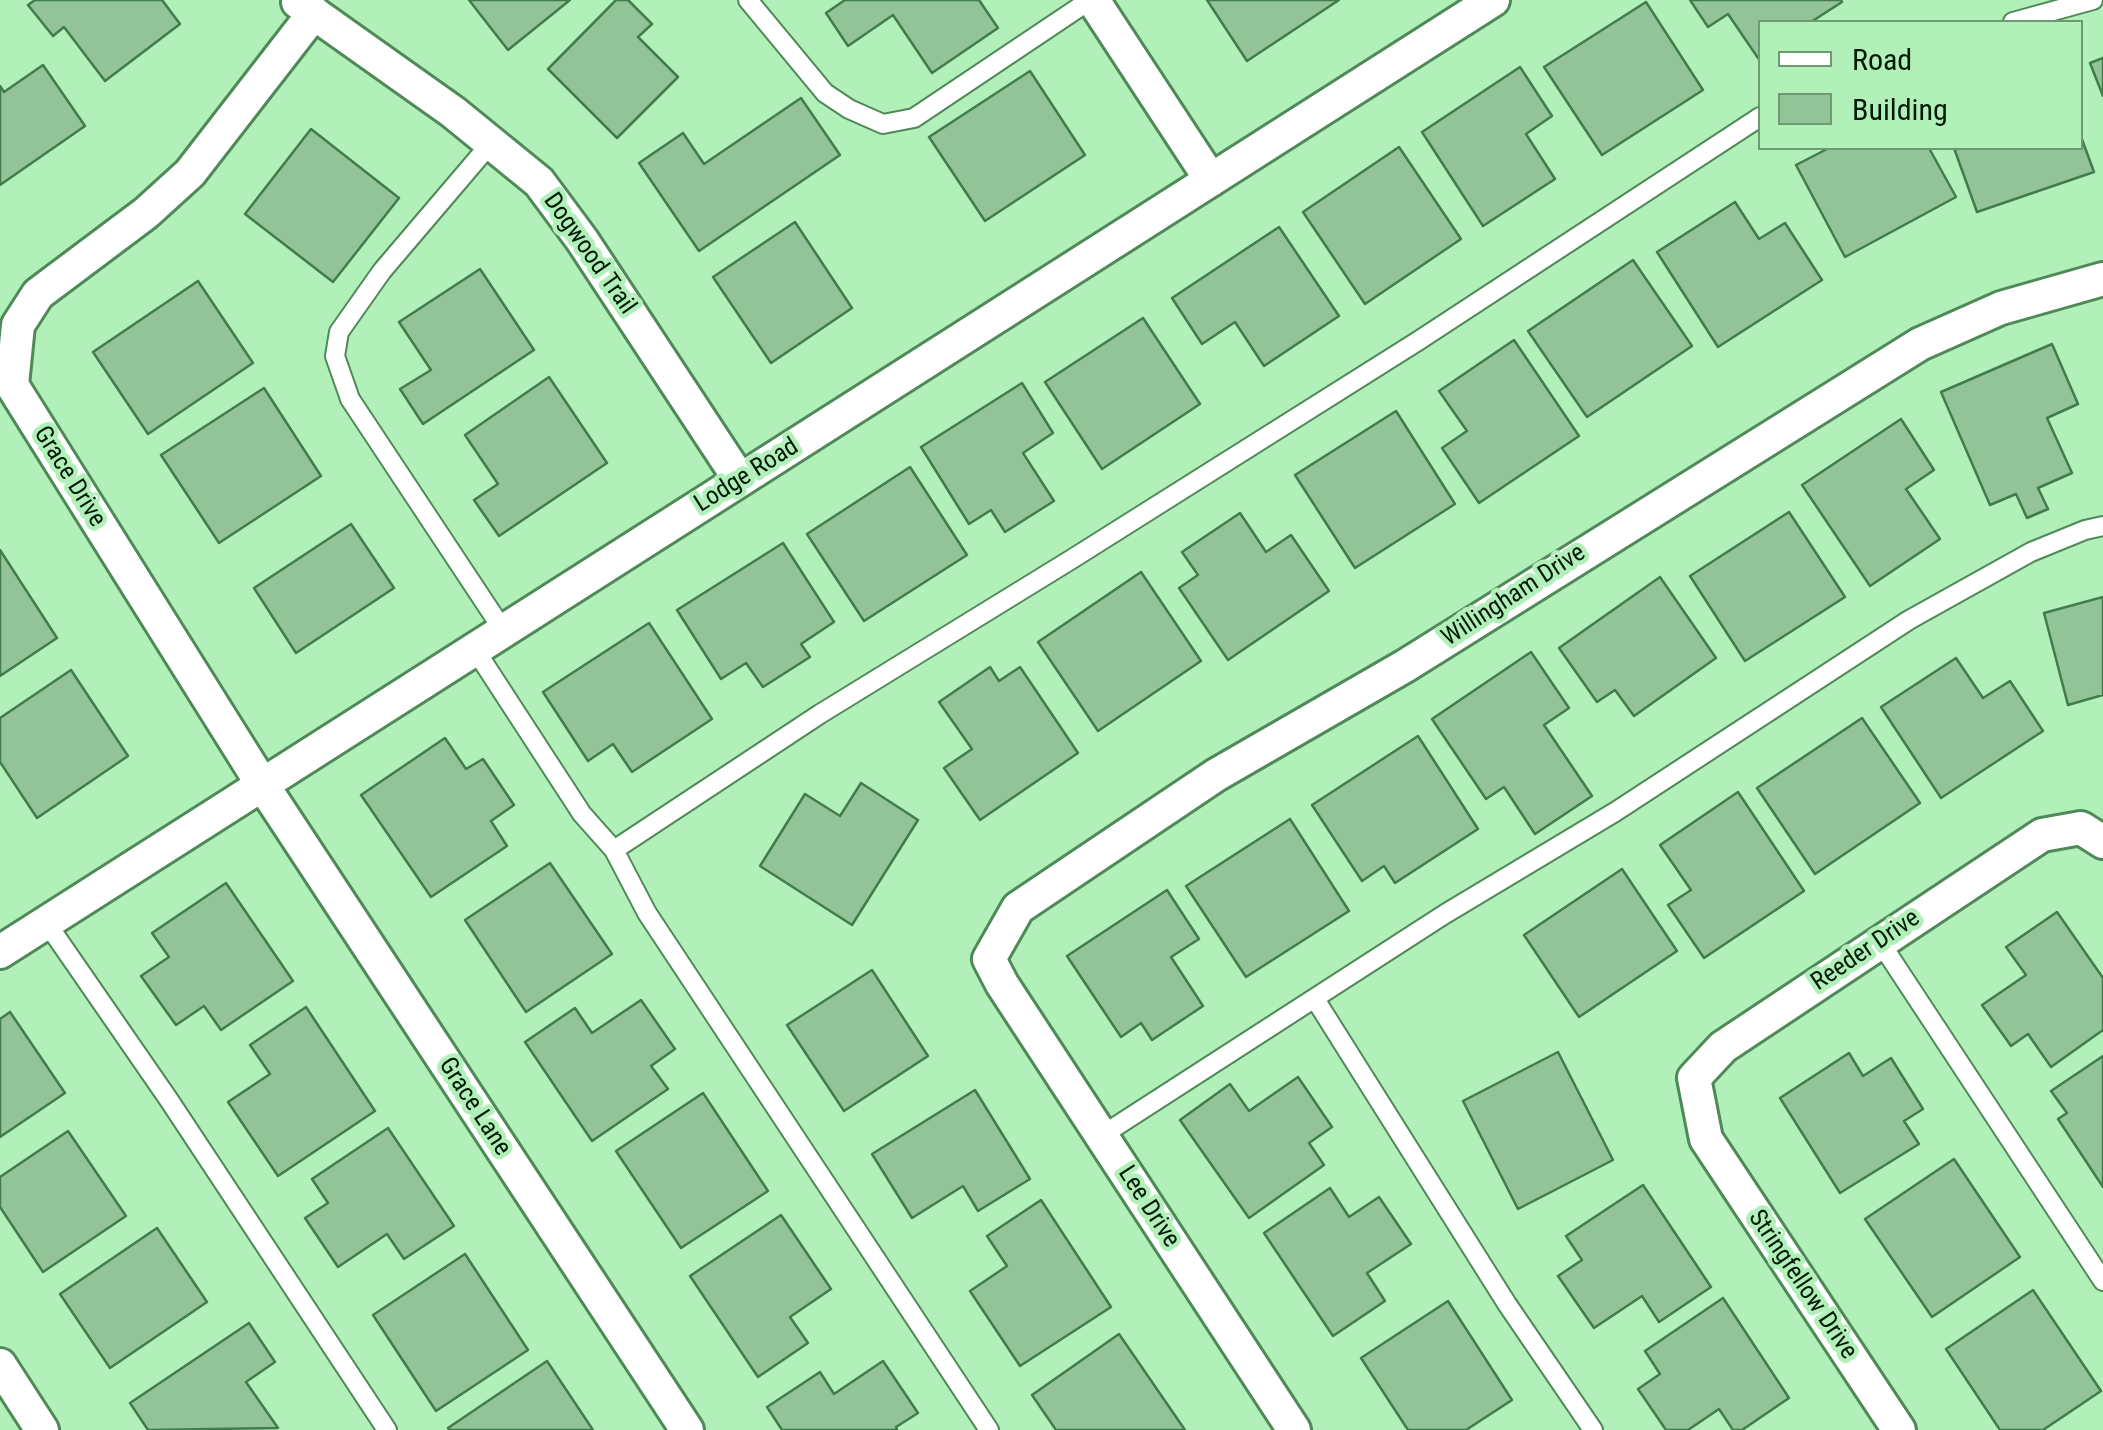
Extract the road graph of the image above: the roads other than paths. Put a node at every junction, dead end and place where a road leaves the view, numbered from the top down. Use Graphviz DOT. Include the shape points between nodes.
graph roads {
  1 [pos="748,0"];
  2 [pos="1092,0"];
  3 [pos="2093,0"];
  4 [pos="1474,5"];
  5 [pos="305,6"];
  6 [pos="2020,20"];
  7 [pos="1758,118"];
  8 [pos="491,143"];
  9 [pos="1211,180"];
  10 [pos="2103,279"];
  11 [pos="740,480"];
  12 [pos="2103,526"];
  13 [pos="504,630"];
  14 [pos="474,648"];
  15 [pos="262,784"];
  16 [pos="2103,842"];
  17 [pos="614,850"];
  18 [pos="46,922"];
  19 [pos="1880,942"];
  20 [pos="0,952"];
  21 [pos="1002,984"];
  22 [pos="1315,999"];
  23 [pos="1101,1136"];
  24 [pos="1706,1139"];
  25 [pos="2103,1282"];
  26 [pos="0,1365"];
  27 [pos="42,1430"];
  28 [pos="387,1430"];
  29 [pos="687,1430"];
  30 [pos="989,1430"];
  31 [pos="1294,1430"];
  32 [pos="1593,1430"];
  33 [pos="1899,1430"];
  1 -- 2 [label="lane" via="825,93 883,124 914,118"];
  2 -- 9 [label="street"];
  3 -- 6 [label="lane"];
  4 -- 9 [label="street, Lodge Road"];
  5 -- 8 [label="street, Dogwood Trail"];
  5 -- 15 [label="street, Grace Drive" via="190,173 38,294 18,326 12,385"];
  7 -- 17 [label="lane"];
  8 -- 11 [label="street, Dogwood Trail" via="539,182 582,240"];
  8 -- 13 [label="lane" via="382,271 338,332 335,356 350,399"];
  9 -- 11 [label="street, Lodge Road"];
  10 -- 21 [label="street, Willingham Drive" via="2001,308 1920,344 1405,666 1216,775 1018,908 990,958"];
  11 -- 13 [label="street, Lodge Road"];
  12 -- 22 [label="lane" via="2032,552 1909,620"];
  13 -- 14 [label="street, Lodge Road"];
  14 -- 15 [label="street, Lodge Road"];
  14 -- 17 [label="lane" via="582,814"];
  15 -- 18 [label="street, Lodge Road"];
  15 -- 29 [label="street, Grace Lane"];
  16 -- 19 [label="street, Reeder Drive" via="2081,828 2042,835"];
  17 -- 30 [label="lane" via="647,913"];
  18 -- 20 [label="street, Lodge Road"];
  18 -- 28 [label="lane"];
  19 -- 24 [label="street, Reeder Drive" via="1722,1047 1694,1078"];
  19 -- 25 [label="lane"];
  21 -- 23 [label="street, Lee Drive"];
  22 -- 23 [label="lane"];
  22 -- 32 [label="lane"];
  23 -- 31 [label="street, Lee Drive"];
  24 -- 33 [label="street, Stringfellow Drive"];
  26 -- 27 [label="street"];
}
